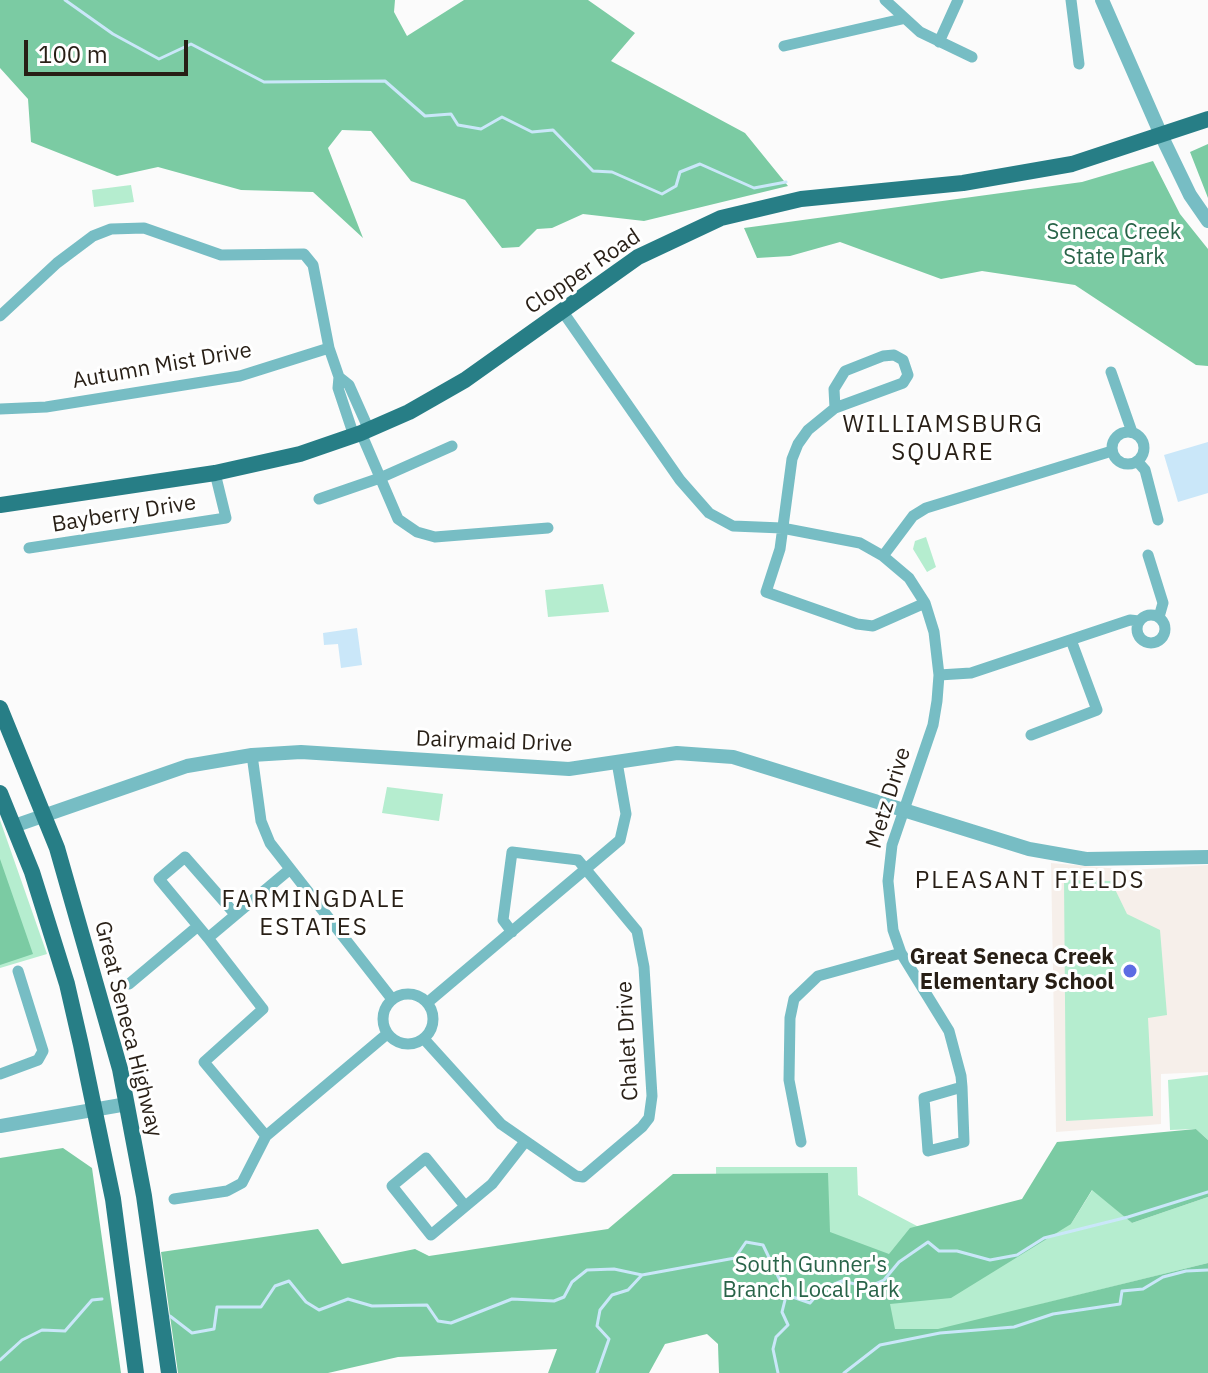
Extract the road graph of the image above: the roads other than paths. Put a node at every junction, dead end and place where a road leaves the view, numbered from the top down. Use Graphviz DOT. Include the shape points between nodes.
graph roads {
  1 [pos="885,0"];
  2 [pos="958,0"];
  3 [pos="1071,0"];
  4 [pos="1102,0"];
  5 [pos="902,19"];
  6 [pos="939,42"];
  7 [pos="784,46"];
  8 [pos="972,57"];
  9 [pos="1079,64"];
  10 [pos="1208,119"];
  11 [pos="1162,137"];
  12 [pos="1208,221"];
  13 [pos="563,312"];
  14 [pos="0,316"];
  15 [pos="329,348"];
  16 [pos="1111,372"];
  17 [pos="835,408"];
  18 [pos="0,409"];
  19 [pos="1132,432"];
  20 [pos="361,433"];
  21 [pos="452,446"];
  22 [pos="1112,451"];
  23 [pos="1137,461"];
  24 [pos="215,473"];
  25 [pos="380,478"];
  26 [pos="319,499"];
  27 [pos="0,505"];
  28 [pos="1158,520"];
  29 [pos="548,528"];
  30 [pos="782,528"];
  31 [pos="29,548"];
  32 [pos="1148,555"];
  33 [pos="883,556"];
  34 [pos="925,603"];
  35 [pos="1159,617"];
  36 [pos="1139,621"];
  37 [pos="1071,640"];
  38 [pos="939,675"];
  39 [pos="0,708"];
  40 [pos="1031,735"];
  41 [pos="252,755"];
  42 [pos="617,762"];
  43 [pos="0,793"];
  44 [pos="905,809"];
  45 [pos="46,816"];
  46 [pos="14,826"];
  47 [pos="1208,857"];
  48 [pos="289,870"];
  49 [pos="588,871"];
  50 [pos="235,914"];
  51 [pos="198,926"];
  52 [pos="512,932"];
  53 [pos="208,938"];
  54 [pos="901,953"];
  55 [pos="18,971"];
  56 [pos="129,984"];
  57 [pos="392,999"];
  58 [pos="427,1003"];
  59 [pos="387,1034"];
  60 [pos="424,1039"];
  61 [pos="0,1074"];
  62 [pos="962,1087"];
  63 [pos="127,1104"];
  64 [pos="96,1110"];
  65 [pos="0,1126"];
  66 [pos="266,1136"];
  67 [pos="801,1142"];
  68 [pos="524,1143"];
  69 [pos="174,1199"];
  70 [pos="465,1206"];
  71 [pos="136,1373"];
  72 [pos="169,1373"];
  1 -- 5 [label="street"];
  2 -- 6 [label="street"];
  3 -- 9 [label="street"];
  4 -- 11 [label="street"];
  5 -- 6 [label="street"];
  5 -- 7 [label="street"];
  6 -- 8 [label="street"];
  10 -- 11 [label="main road, Clopper Road"];
  11 -- 12 [label="street"];
  11 -- 13 [label="main road, Clopper Road" via="1072,164 750,210 664,243"];
  13 -- 20 [label="main road, Clopper Road" via="465,380"];
  13 -- 30 [label="street, Metz Drive" via="680,480 709,513 733,526"];
  14 -- 15 [label="street" via="93,236 133,226 221,255 309,257"];
  15 -- 18 [label="street, Autumn Mist Drive" via="240,376 46,407"];
  15 -- 20 [label="street" via="339,377 349,385"];
  16 -- 19 [label="street"];
  17 -- 17 [label="street" via="897,388 908,375 903,360 883,356 845,371 834,389"];
  17 -- 30 [label="street" via="798,444"];
  19 -- 22 [label="street" via="1120,434"];
  19 -- 23 [label="street" via="1145,445"];
  20 -- 24 [label="main road, Clopper Road" via="300,454"];
  20 -- 25 [label="street"];
  21 -- 25 [label="street"];
  22 -- 23 [label="street" via="1119,461"];
  22 -- 33 [label="street" via="926,508 913,516"];
  23 -- 28 [label="street" via="1145,470"];
  24 -- 27 [label="main road, Clopper Road"];
  24 -- 31 [label="street, Bayberry Drive" via="226,518"];
  25 -- 26 [label="street"];
  25 -- 29 [label="street" via="398,519 417,532 435,537"];
  30 -- 33 [label="street, Metz Drive" via="842,537"];
  30 -- 34 [label="street" via="766,592 873,626"];
  32 -- 35 [label="street" via="1163,603"];
  33 -- 34 [label="street, Metz Drive" via="909,578"];
  34 -- 38 [label="street, Metz Drive"];
  35 -- 36 [label="street" via="1148,615"];
  35 -- 36 [label="street" via="1166,632 1154,644 1139,638"];
  36 -- 37 [label="street"];
  37 -- 38 [label="street" via="971,673"];
  37 -- 40 [label="street" via="1097,710"];
  38 -- 44 [label="street, Metz Drive" via="933,725"];
  39 -- 45 [label="main road, Great Seneca Highway"];
  41 -- 42 [label="street, Dairymaid Drive" via="301,752 569,769"];
  41 -- 45 [label="street, Dairymaid Drive" via="187,766"];
  41 -- 48 [label="street" via="261,821"];
  42 -- 44 [label="street, Dairymaid Drive" via="677,753 733,757"];
  42 -- 49 [label="street" via="625,828 620,840"];
  43 -- 46 [label="main road"];
  44 -- 47 [label="street, Dairymaid Drive" via="1029,849 1086,859"];
  44 -- 54 [label="street, Metz Drive" via="892,845 888,881"];
  45 -- 46 [label="street, Dairymaid Drive"];
  45 -- 63 [label="main road, Great Seneca Highway" via="82,928"];
  46 -- 64 [label="main road" via="67,984"];
  48 -- 50 [label="street"];
  48 -- 57 [label="street"];
  49 -- 52 [label="street"];
  49 -- 52 [label="street" via="578,860 512,852 503,920"];
  49 -- 68 [label="street, Chalet Drive" via="641,942 652,1107 642,1127 583,1177"];
  50 -- 51 [label="street" via="185,857 159,879"];
  50 -- 53 [label="street"];
  51 -- 53 [label="street"];
  51 -- 56 [label="street"];
  52 -- 58 [label="street"];
  53 -- 66 [label="street" via="263,1009 204,1062"];
  54 -- 62 [label="street, Metz Drive" via="949,1031"];
  54 -- 67 [label="street" via="818,976 794,999 789,1080"];
  55 -- 61 [label="street" via="43,1051 38,1060"];
  57 -- 58 [label="street" via="411,994"];
  57 -- 59 [label="street" via="381,1016"];
  58 -- 60 [label="street" via="433,1023"];
  59 -- 60 [label="street" via="404,1045"];
  59 -- 66 [label="street"];
  60 -- 68 [label="street, Chalet Drive"];
  62 -- 62 [label="street, Metz Drive" via="964,1142 928,1151 924,1098"];
  63 -- 64 [label="street"];
  63 -- 72 [label="main road, Great Seneca Highway"];
  64 -- 65 [label="street"];
  64 -- 71 [label="main road"];
  66 -- 69 [label="street" via="242,1183 227,1191"];
  68 -- 70 [label="street" via="492,1184"];
  70 -- 70 [label="street" via="426,1158 392,1186 431,1235"];
}
